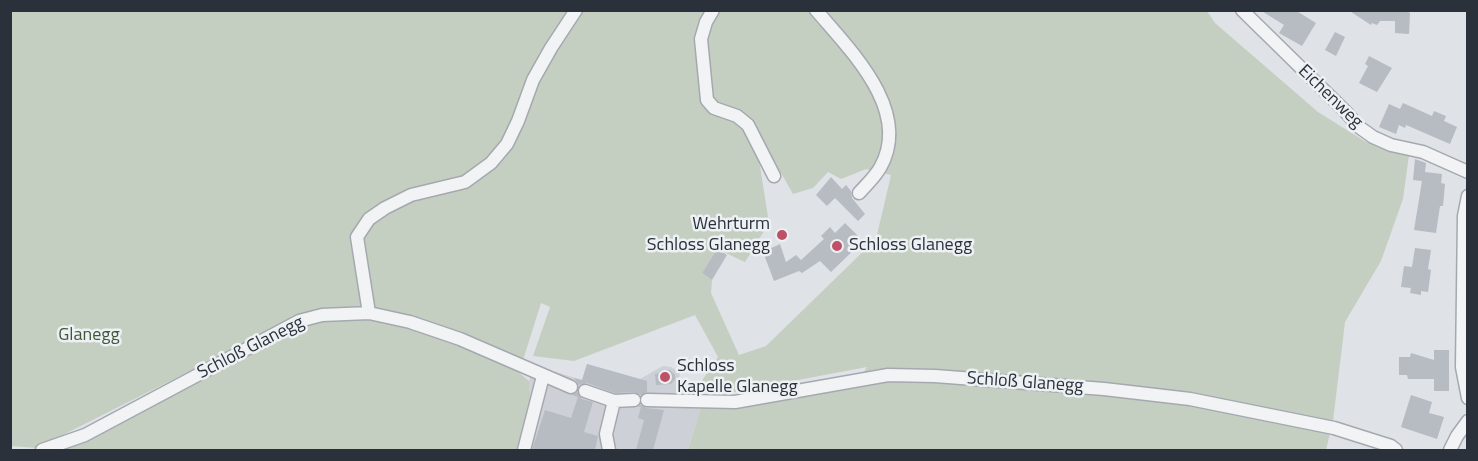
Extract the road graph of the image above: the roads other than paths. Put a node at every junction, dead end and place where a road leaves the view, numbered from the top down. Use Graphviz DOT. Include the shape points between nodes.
graph roads {
  1 [pos="576,10"];
  2 [pos="713,10"];
  3 [pos="816,10"];
  4 [pos="1242,10"];
  5 [pos="1467,172"];
  6 [pos="774,176"];
  7 [pos="859,193"];
  8 [pos="1467,196"];
  9 [pos="369,313"];
  10 [pos="543,376"];
  11 [pos="571,387"];
  12 [pos="585,391"];
  13 [pos="1467,398"];
  14 [pos="634,400"];
  15 [pos="648,400"];
  16 [pos="614,401"];
  17 [pos="1467,421"];
  18 [pos="42,450"];
  19 [pos="524,450"];
  20 [pos="609,450"];
  21 [pos="1396,450"];
  22 [pos="1450,450"];
  1 -- 9 [label="street" via="533,80 507,144 491,163 465,182 411,195 369,219 357,237"];
  2 -- 6 [label="street" via="701,39 707,100 714,108 737,116 748,125"];
  3 -- 7 [label="street" via="877,86 887,113 889,139 881,166"];
  4 -- 5 [label="street, Eichenweg" via="1359,127 1391,145 1424,152"];
  8 -- 13 [label="street" via="1462,367"];
  9 -- 10 [label="street, Schloß Glanegg" via="460,339"];
  9 -- 18 [label="street, Schloß Glanegg" via="322,315 299,321 85,435"];
  10 -- 11 [label="street, Schloß Glanegg"];
  10 -- 19 [label="street"];
  12 -- 16 [label="street"];
  14 -- 16 [label="street"];
  15 -- 21 [label="street, Schloß Glanegg" via="735,402 888,375 935,376 1191,399 1334,428"];
  16 -- 20 [label="street" via="606,434"];
  17 -- 22 [label="street"];
}
